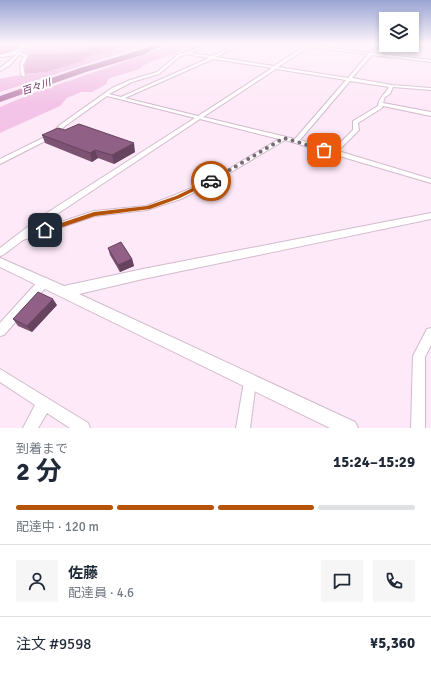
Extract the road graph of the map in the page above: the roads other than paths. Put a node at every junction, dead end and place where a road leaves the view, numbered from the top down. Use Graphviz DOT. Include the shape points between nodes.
graph roads {
  1 [pos="22,64"];
  2 [pos="168,64"];
  3 [pos="199,64"];
  4 [pos="250,64"];
  5 [pos="281,64"];
  6 [pos="362,64"];
  7 [pos="275,68"];
  8 [pos="24,76"];
  9 [pos="349,80"];
  10 [pos="392,86"];
  11 [pos="431,89"];
  12 [pos="107,94"];
  13 [pos="122,98"];
  14 [pos="380,104"];
  15 [pos="431,114"];
  16 [pos="198,117"];
  17 [pos="284,138"];
  18 [pos="296,141"];
  19 [pos="334,152"];
  20 [pos="0,162"];
  21 [pos="431,181"];
  22 [pos="431,216"];
  23 [pos="18,238"];
  24 [pos="0,253"];
  25 [pos="0,262"];
  26 [pos="44,282"];
  27 [pos="63,292"];
  28 [pos="0,331"];
  29 [pos="431,332"];
  30 [pos="0,375"];
  31 [pos="250,382"];
  32 [pos="44,404"];
  33 [pos="30,428"];
  34 [pos="83,428"];
  35 [pos="243,428"];
  36 [pos="349,428"];
  37 [pos="418,428"];
  1 -- 8 [label="street"];
  2 -- 12 [label="street" via="158,73 127,82"];
  3 -- 13 [label="street"];
  4 -- 7 [label="street"];
  5 -- 7 [label="street"];
  6 -- 9 [label="street"];
  7 -- 9 [label="street"];
  7 -- 16 [label="street"];
  9 -- 10 [label="street"];
  9 -- 18 [label="street"];
  10 -- 11 [label="street"];
  10 -- 14 [label="street"];
  12 -- 13 [label="street"];
  12 -- 20 [label="street" via="63,125 52,136"];
  13 -- 16 [label="street"];
  14 -- 15 [label="street"];
  14 -- 19 [label="street" via="380,107 355,122 356,130"];
  16 -- 17 [label="street"];
  16 -- 23 [label="street"];
  17 -- 18 [label="street"];
  17 -- 23 [label="street" via="214,180 178,197 147,208 94,214"];
  18 -- 19 [label="street"];
  19 -- 21 [label="street"];
  22 -- 27 [label="street"];
  23 -- 24 [label="street"];
  25 -- 26 [label="street"];
  26 -- 27 [label="street"];
  26 -- 28 [label="street"];
  27 -- 31 [label="street"];
  29 -- 37 [label="street" via="419,356"];
  30 -- 32 [label="street"];
  31 -- 35 [label="street"];
  31 -- 36 [label="street"];
  32 -- 33 [label="street"];
  32 -- 34 [label="street"];
}
